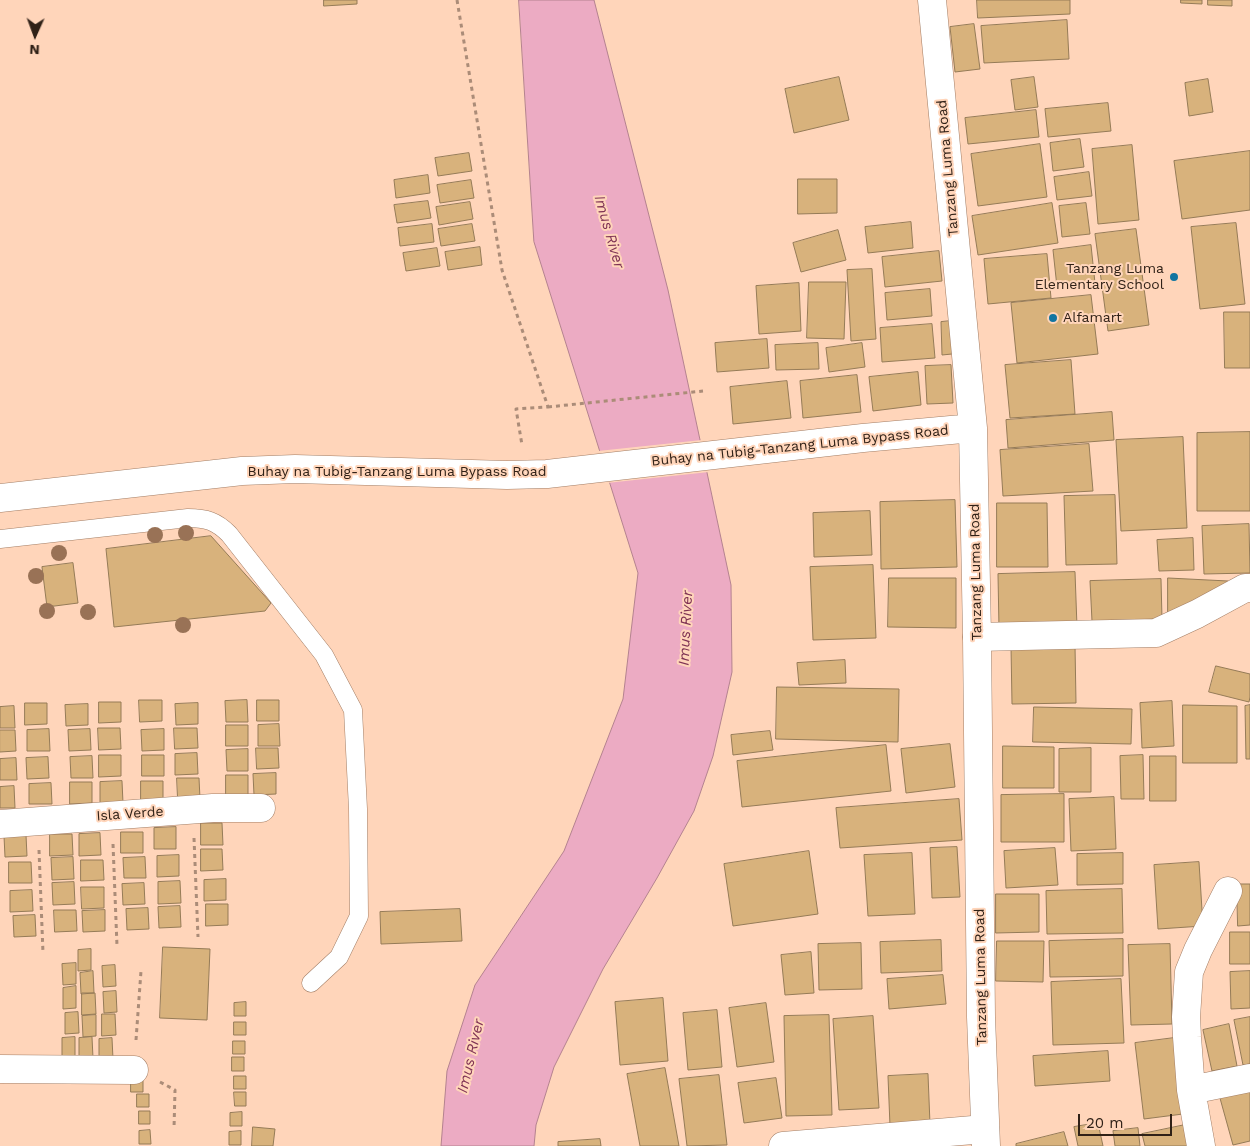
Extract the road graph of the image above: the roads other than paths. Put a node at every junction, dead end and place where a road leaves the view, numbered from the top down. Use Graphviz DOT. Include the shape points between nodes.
graph roads {
  1 [pos="932,0"];
  2 [pos="973,428"];
  3 [pos="0,498"];
  4 [pos="0,538"];
  5 [pos="1250,588"];
  6 [pos="977,637"];
  7 [pos="261,808"];
  8 [pos="0,824"];
  9 [pos="1228,890"];
  10 [pos="312,983"];
  11 [pos="0,1069"];
  12 [pos="134,1070"];
  13 [pos="1250,1078"];
  14 [pos="1191,1090"];
  15 [pos="986,1138"];
  16 [pos="783,1146"];
  17 [pos="1201,1146"];
  1 -- 2 [label="street, Tanzang Luma Road"];
  2 -- 3 [label="street, Buhay na Tubig-Tanzang Luma Bypass Road" via="527,475 295,469 242,471"];
  2 -- 6 [label="street, Tanzang Luma Road"];
  4 -- 10 [label="lane" via="188,518 212,521 229,534 324,655 354,710 359,916 339,957"];
  5 -- 6 [label="street" via="1156,633"];
  6 -- 15 [label="street, Tanzang Luma Road" via="981,1017"];
  7 -- 8 [label="street, Isla Verde" via="213,808"];
  9 -- 14 [label="street" via="1189,972 1186,1018"];
  11 -- 12 [label="street"];
  13 -- 14 [label="street"];
  14 -- 17 [label="street"];
  15 -- 16 [label="street"];
}
